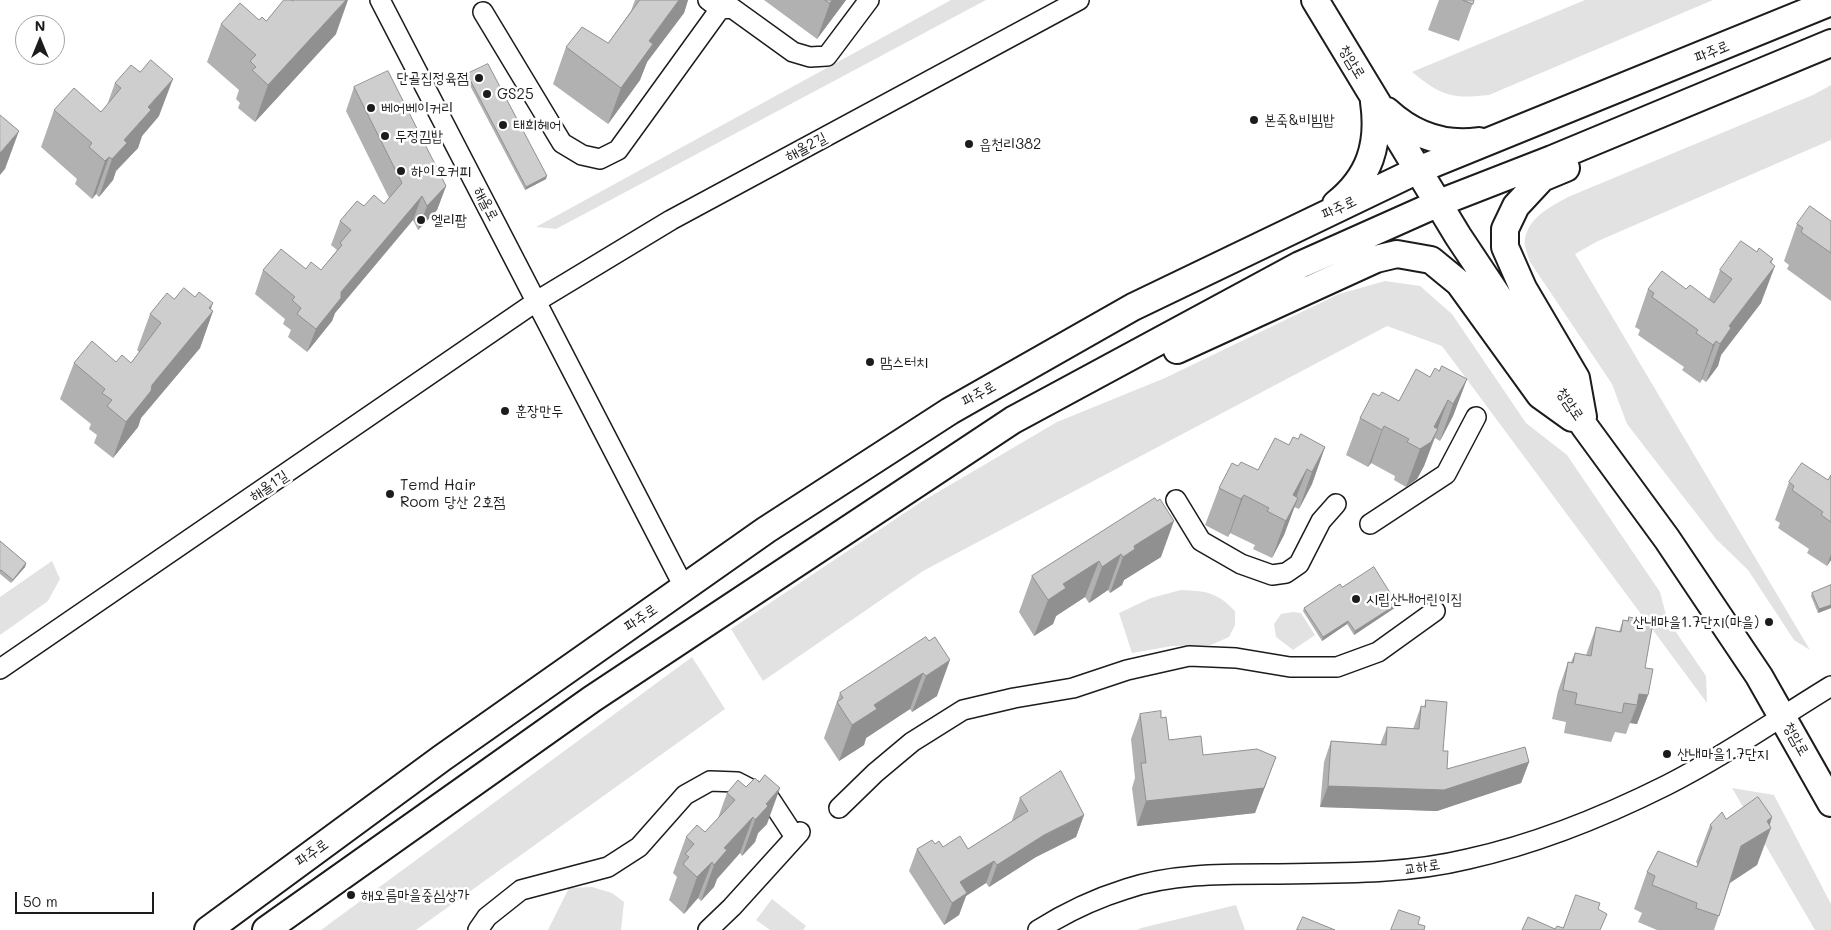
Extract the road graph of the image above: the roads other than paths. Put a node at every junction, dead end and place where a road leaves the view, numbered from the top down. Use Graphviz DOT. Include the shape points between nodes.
graph roads {
  1 [pos="380,0"];
  2 [pos="869,0"];
  3 [pos="1079,0"];
  4 [pos="1315,0"];
  5 [pos="1831,2"];
  6 [pos="724,4"];
  7 [pos="483,12"];
  8 [pos="1831,43"];
  9 [pos="1798,56"];
  10 [pos="1373,98"];
  11 [pos="1508,134"];
  12 [pos="1418,170"];
  13 [pos="1439,203"];
  14 [pos="1317,219"];
  15 [pos="537,301"];
  16 [pos="1089,379"];
  17 [pos="1476,417"];
  18 [pos="1585,427"];
  19 [pos="1176,500"];
  20 [pos="1336,504"];
  21 [pos="1370,524"];
  22 [pos="684,587"];
  23 [pos="1435,611"];
  24 [pos="0,669"];
  25 [pos="1831,686"];
  26 [pos="1783,715"];
  27 [pos="1831,803"];
  28 [pos="840,808"];
  29 [pos="715,927"];
  30 [pos="208,930"];
  31 [pos="266,930"];
  32 [pos="478,930"];
  33 [pos="1038,930"];
  1 -- 15 [label="street, 해올로"];
  2 -- 6 [label="street" via="827,56 810,58 793,52"];
  3 -- 15 [label="street, 해올2길" via="671,220"];
  4 -- 10 [label="main road, 청암로"];
  5 -- 11 [label="main road, 파주로"];
  6 -- 7 [label="street" via="618,150 600,159 582,155 562,143"];
  8 -- 9 [label="main road"];
  9 -- 13 [label="main road"];
  9 -- 18 [label="main road" via="1695,111 1542,178 1516,206 1506,230 1506,247 1524,288 1576,378"];
  10 -- 11 [label="main road" via="1408,128 1428,138 1453,143"];
  10 -- 12 [label="main road, 청암로"];
  10 -- 14 [label="main road" via="1377,123 1375,147 1364,173 1348,194"];
  11 -- 12 [label="main road, 파주로"];
  12 -- 13 [label="main road, 청암로"];
  12 -- 14 [label="main road, 파주로"];
  13 -- 16 [label="main road" via="1300,265"];
  13 -- 18 [label="main road, 청암로"];
  14 -- 22 [label="main road, 파주로" via="1133,307 950,411"];
  15 -- 22 [label="street, 해올로"];
  15 -- 24 [label="street, 해올1길"];
  16 -- 18 [label="main road" via="1155,360 1376,259 1397,254 1431,260 1459,282 1540,395"];
  16 -- 31 [label="main road" via="1013,420 592,699"];
  17 -- 21 [label="street" via="1446,474"];
  18 -- 26 [label="main road, 청암로" via="1667,539"];
  19 -- 20 [label="street" via="1201,541 1241,564 1272,575 1286,573 1299,564 1321,521"];
  22 -- 30 [label="main road, 파주로" via="442,758"];
  23 -- 28 [label="street" via="1378,652 1337,667 1290,667 1236,658 1189,656 1127,670 1073,688 963,710 912,742"];
  25 -- 26 [label="street, 교하로"];
  26 -- 27 [label="main road, 청암로"];
  26 -- 33 [label="street, 교하로" via="1667,784 1538,839 1478,857 1400,872 1218,874 1181,878 1127,888"];
  29 -- 32 [label="street" via="798,835 770,798 737,782 710,781 685,795 646,840 608,867 521,890 487,917"];
}
